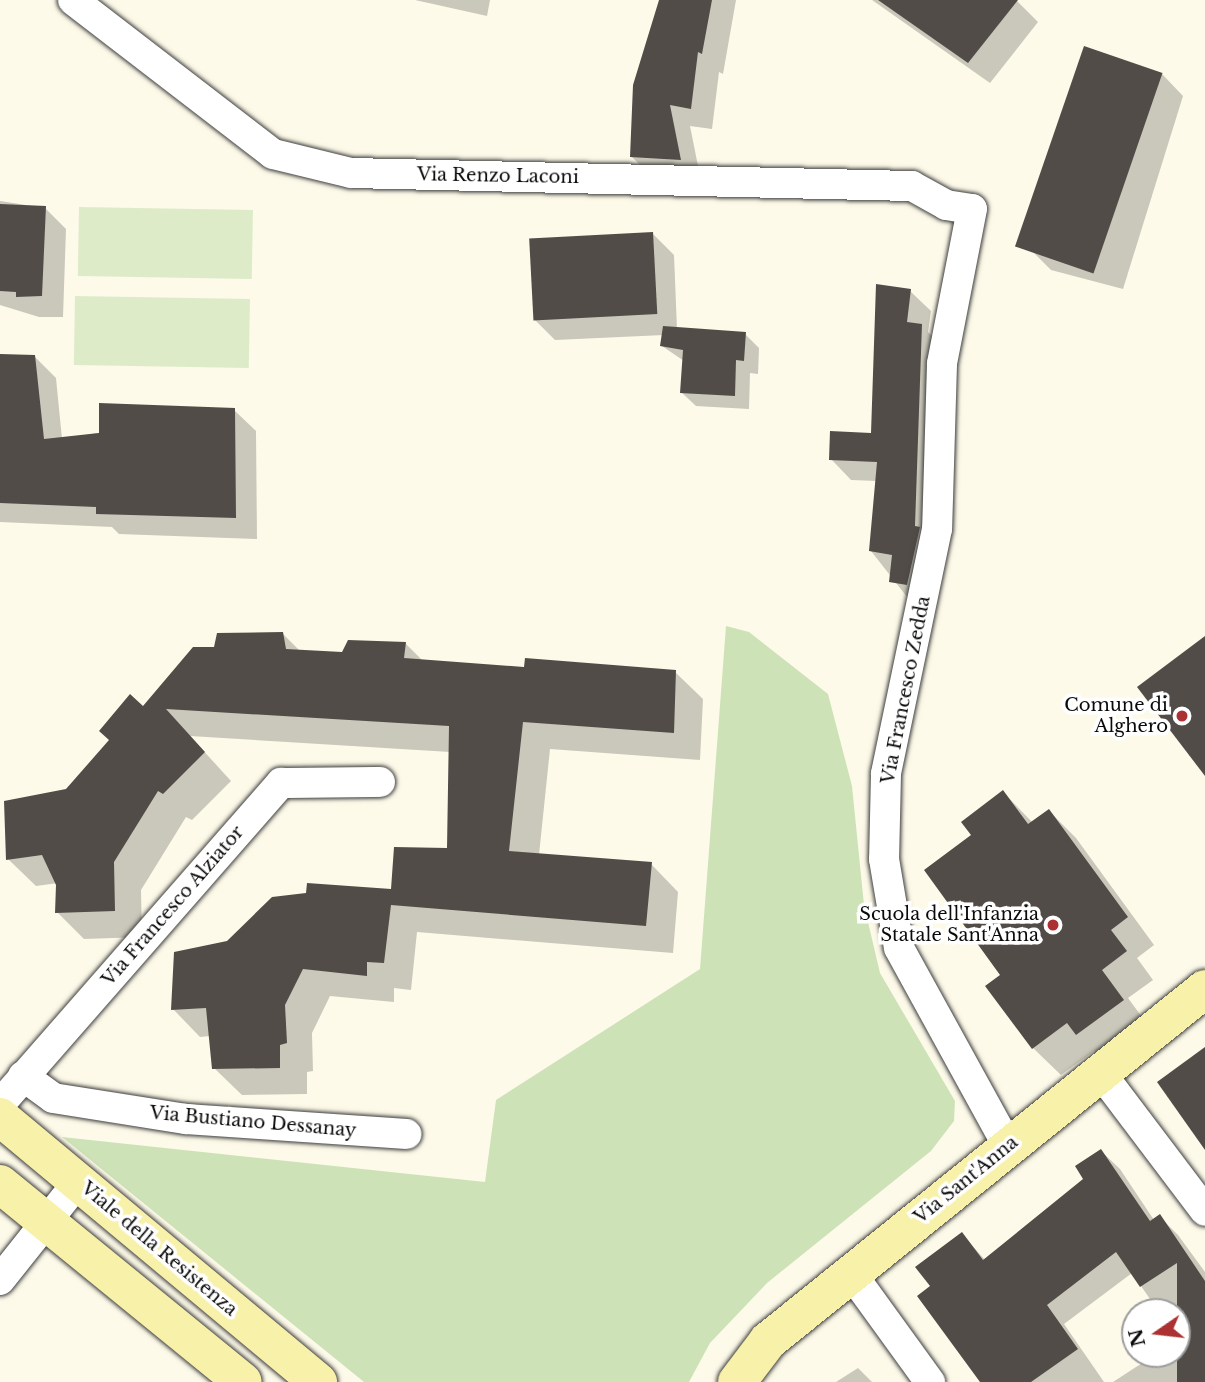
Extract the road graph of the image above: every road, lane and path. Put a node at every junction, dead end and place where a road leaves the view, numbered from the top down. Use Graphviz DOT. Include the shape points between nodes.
graph roads {
  1 [pos="74,0"];
  2 [pos="972,209"];
  3 [pos="380,782"];
  4 [pos="1205,989"];
  5 [pos="1100,1072"];
  6 [pos="23,1076"];
  7 [pos="0,1104"];
  8 [pos="0,1117"];
  9 [pos="406,1134"];
  10 [pos="1008,1146"];
  11 [pos="78,1182"];
  12 [pos="0,1184"];
  13 [pos="1205,1210"];
  14 [pos="48,1223"];
  15 [pos="851,1273"];
  16 [pos="0,1280"];
  17 [pos="243,1382"];
  18 [pos="318,1382"];
  19 [pos="737,1382"];
  20 [pos="930,1382"];
  1 -- 2 [label="street, Via Renzo Laconi" via="273,154 351,173 912,186 946,205"];
  2 -- 10 [label="street, Via Francesco Zedda" via="942,364 937,529 886,774 884,859 899,948"];
  3 -- 6 [label="street, Via Francesco Alziator" via="281,783"];
  4 -- 5 [label="main road, Via Sant'Anna"];
  5 -- 10 [label="main road, Via Sant'Anna"];
  5 -- 13 [label="street"];
  6 -- 7 [label="street, Via Francesco Alziator"];
  6 -- 9 [label="street, Via Bustiano Dessanay" via="53,1098 186,1119"];
  8 -- 11 [label="main road, Viale della Resistenza"];
  10 -- 15 [label="main road, Via Sant'Anna"];
  11 -- 14 [label="street"];
  11 -- 18 [label="main road, Viale della Resistenza"];
  12 -- 14 [label="main road"];
  14 -- 16 [label="street"];
  14 -- 17 [label="main road"];
  15 -- 19 [label="main road, Via Sant'Anna" via="768,1340"];
  15 -- 20 [label="street"];
}
